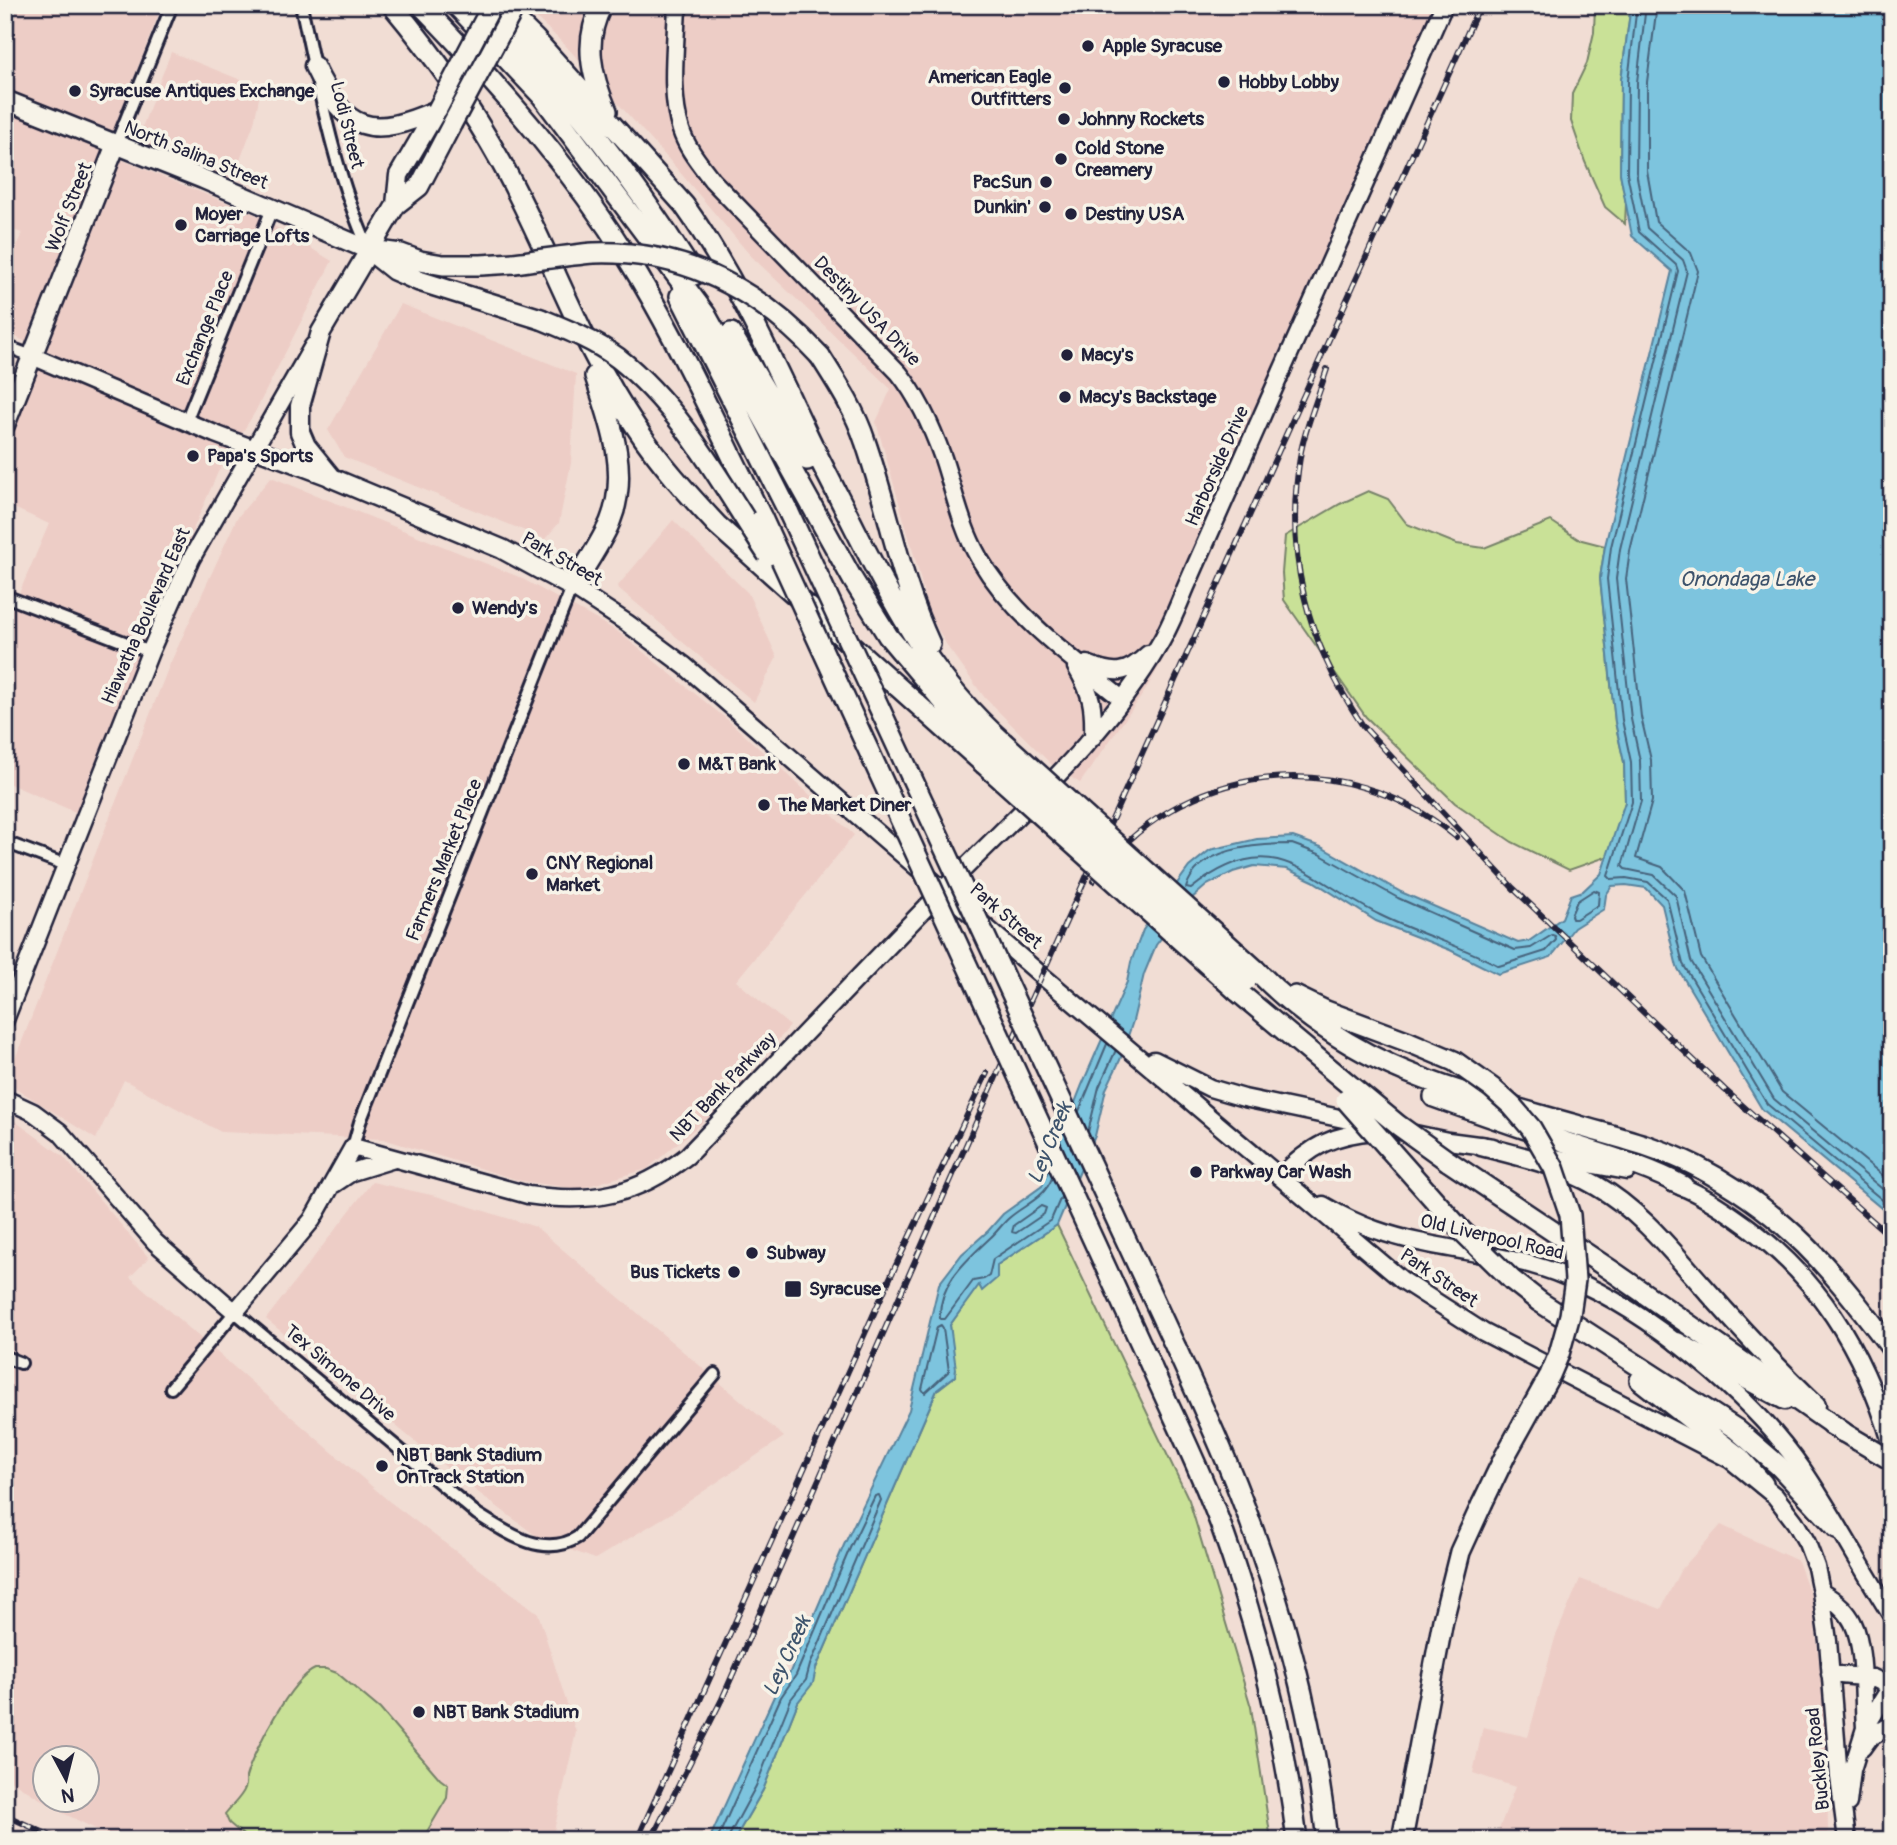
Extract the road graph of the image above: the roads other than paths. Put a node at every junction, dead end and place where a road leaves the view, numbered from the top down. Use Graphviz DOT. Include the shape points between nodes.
graph roads {
  1 [pos="172,5"];
  2 [pos="301,5"];
  3 [pos="392,5"];
  4 [pos="421,5"];
  5 [pos="456,5"];
  6 [pos="481,5"];
  7 [pos="492,5"];
  8 [pos="500,5"];
  9 [pos="516,5"];
  10 [pos="602,5"];
  11 [pos="1444,5"];
  12 [pos="676,7"];
  13 [pos="314,66"];
  14 [pos="5,100"];
  15 [pos="438,110"];
  16 [pos="621,136"];
  17 [pos="116,144"];
  18 [pos="604,177"];
  19 [pos="396,205"];
  20 [pos="272,209"];
  21 [pos="369,250"];
  22 [pos="565,293"];
  23 [pos="321,332"];
  24 [pos="5,346"];
  25 [pos="32,356"];
  26 [pos="186,421"];
  27 [pos="5,425"];
  28 [pos="253,449"];
  29 [pos="332,478"];
  30 [pos="875,568"];
  31 [pos="572,587"];
  32 [pos="5,596"];
  33 [pos="801,606"];
  34 [pos="1160,643"];
  35 [pos="150,652"];
  36 [pos="1072,658"];
  37 [pos="960,697"];
  38 [pos="1122,699"];
  39 [pos="1093,737"];
  40 [pos="994,753"];
  41 [pos="5,842"];
  42 [pos="66,865"];
  43 [pos="944,889"];
  44 [pos="1247,980"];
  45 [pos="5,1020"];
  46 [pos="1130,1048"];
  47 [pos="1349,1093"];
  48 [pos="5,1099"];
  49 [pos="1394,1129"];
  50 [pos="1481,1146"];
  51 [pos="353,1147"];
  52 [pos="398,1158"];
  53 [pos="1281,1176"];
  54 [pos="332,1185"];
  55 [pos="1683,1186"];
  56 [pos="1540,1302"];
  57 [pos="235,1312"];
  58 [pos="1677,1342"];
  59 [pos="1892,1349"];
  60 [pos="5,1357"];
  61 [pos="21,1363"];
  62 [pos="715,1374"];
  63 [pos="172,1388"];
  64 [pos="1843,1432"];
  65 [pos="1892,1445"];
  66 [pos="1892,1461"];
  67 [pos="1763,1484"];
  68 [pos="1837,1528"];
  69 [pos="1821,1592"];
  70 [pos="1892,1616"];
  71 [pos="1830,1675"];
  72 [pos="1861,1677"];
  73 [pos="1892,1686"];
  74 [pos="1892,1724"];
  75 [pos="1866,1728"];
  76 [pos="1857,1756"];
  77 [pos="1847,1833"];
  78 [pos="1297,1840"];
  79 [pos="1327,1840"];
  80 [pos="1402,1840"];
  1 -- 17 [label="street, Wolf Street"];
  2 -- 13 [label="street, Lodi Street"];
  3 -- 22 [label="highway" via="478,121"];
  4 -- 33 [label="highway, bridge" via="520,111 620,247 676,342"];
  5 -- 18 [label="highway" via="542,96"];
  6 -- 30 [label="highway" via="557,86 679,250"];
  7 -- 15 [label="main road, bridge"];
  8 -- 16 [label="highway"];
  9 -- 19 [label="main road, bridge" via="419,187"];
  10 -- 16 [label="highway" via="589,53 607,111"];
  11 -- 34 [label="street, Harborside Drive"];
  12 -- 36 [label="street, Destiny USA Drive" via="675,105 690,149 712,180 914,391 978,556 1018,610"];
  13 -- 15 [label="main road" via="326,91 352,119 373,126 406,124"];
  13 -- 21 [label="street, Lodi Street" via="352,212"];
  14 -- 17 [label="main road, North Salina Street"];
  15 -- 19 [label="main road" via="400,174"];
  16 -- 30 [label="highway" via="684,205 717,255"];
  17 -- 20 [label="main road, North Salina Street"];
  17 -- 25 [label="main road, Wolf Street"];
  18 -- 40 [label="highway" via="706,315 888,636 957,718"];
  18 -- 79 [label="highway, bridge" via="684,302 789,513 1234,1478 1291,1648"];
  19 -- 21 [label="main road, Hiawatha Boulevard East"];
  20 -- 21 [label="main road, North Salina Street"];
  20 -- 26 [label="street, Exchange Place"];
  21 -- 23 [label="main road, Hiawatha Boulevard East"];
  21 -- 33 [label="highway, bridge" via="394,270 419,281 541,319 616,357 649,385 690,437"];
  21 -- 37 [label="highway, bridge" via="443,265 514,263 593,253 673,262 744,292 794,328 820,356 865,440 917,617"];
  22 -- 31 [label="highway" via="608,413 618,463 617,499 610,521"];
  22 -- 40 [label="highway" via="636,428 717,525"];
  23 -- 28 [label="street, Hiawatha Boulevard East"];
  23 -- 29 [label="main road" via="298,419 306,446"];
  24 -- 25 [label="street, Park Street"];
  25 -- 26 [label="street, Park Street"];
  25 -- 27 [label="main road, Wolf Street"];
  26 -- 28 [label="street, Park Street"];
  28 -- 29 [label="street, Park Street"];
  28 -- 35 [label="street, Hiawatha Boulevard East" via="191,559"];
  29 -- 31 [label="main road, Park Street" via="502,549"];
  30 -- 37 [label="highway" via="900,617"];
  31 -- 43 [label="street, Park Street" via="685,666"];
  31 -- 51 [label="street, Farmers Market Place"];
  32 -- 35 [label="street"];
  33 -- 78 [label="highway, bridge" via="1209,1497 1245,1596 1274,1706"];
  34 -- 36 [label="street" via="1137,665 1122,672 1105,671"];
  34 -- 38 [label="street, Harborside Drive"];
  35 -- 42 [label="street, Hiawatha Boulevard East"];
  36 -- 38 [label="street, Destiny USA Drive"];
  36 -- 39 [label="street" via="1091,694"];
  37 -- 40 [label="highway" via="984,725"];
  38 -- 39 [label="street, Harborside Drive"];
  39 -- 43 [label="street, Harborside Drive"];
  40 -- 44 [label="highway, bridge"];
  40 -- 44 [label="highway, bridge"];
  41 -- 42 [label="street"];
  42 -- 45 [label="street, Hiawatha Boulevard East"];
  43 -- 46 [label="street, Park Street"];
  43 -- 52 [label="street, NBT Bank Parkway" via="688,1156 645,1184 594,1198 554,1198 528,1195"];
  44 -- 47 [label="highway" via="1267,1017"];
  44 -- 55 [label="highway" via="1305,1030 1361,1067 1635,1164"];
  44 -- 59 [label="highway" via="1278,993 1342,1042 1397,1070 1656,1149 1737,1189 1818,1256"];
  44 -- 80 [label="highway, bridge" via="1454,1061 1492,1088 1531,1128 1548,1157 1570,1215 1575,1280 1570,1315 1559,1354 1460,1552"];
  46 -- 49 [label="street" via="1210,1088"];
  46 -- 53 [label="street, Park Street"];
  47 -- 56 [label="highway, bridge" via="1390,1150 1460,1229"];
  47 -- 64 [label="highway, bridge"];
  48 -- 57 [label="street, Tex Simone Drive" via="60,1132 155,1242"];
  49 -- 50 [label="street"];
  49 -- 53 [label="street" via="1331,1138 1304,1154"];
  50 -- 55 [label="street" via="1606,1166"];
  50 -- 64 [label="main road" via="1551,1165 1624,1203"];
  51 -- 52 [label="street, NBT Bank Parkway"];
  51 -- 54 [label="street"];
  52 -- 54 [label="street" via="360,1169"];
  53 -- 58 [label="street, Old Liverpool Road" via="1336,1212 1378,1231 1567,1277"];
  53 -- 67 [label="street, Park Street" via="1419,1293 1483,1332 1731,1460"];
  54 -- 57 [label="street" via="312,1220"];
  55 -- 65 [label="street" via="1753,1230 1802,1275 1858,1356"];
  56 -- 67 [label="highway" via="1740,1458"];
  56 -- 68 [label="highway" via="1736,1429 1779,1466"];
  57 -- 62 [label="street, Tex Simone Drive" via="477,1514 503,1531 548,1546 579,1537"];
  57 -- 63 [label="street"];
  58 -- 64 [label="main road"];
  58 -- 68 [label="street, Old Liverpool Road" via="1745,1403 1795,1460"];
  60 -- 61 [label="street"];
  64 -- 66 [label="main road"];
  67 -- 69 [label="street, Park Street" via="1807,1543"];
  68 -- 70 [label="street, Old Liverpool Road"];
  69 -- 71 [label="street, Park Street"];
  69 -- 72 [label="street" via="1853,1623"];
  71 -- 72 [label="street"];
  71 -- 77 [label="street, Buckley Road"];
  72 -- 73 [label="street"];
  72 -- 75 [label="street"];
  73 -- 75 [label="street"];
  74 -- 76 [label="street" via="1870,1737"];
  75 -- 76 [label="street"];
  76 -- 77 [label="street"];
}
